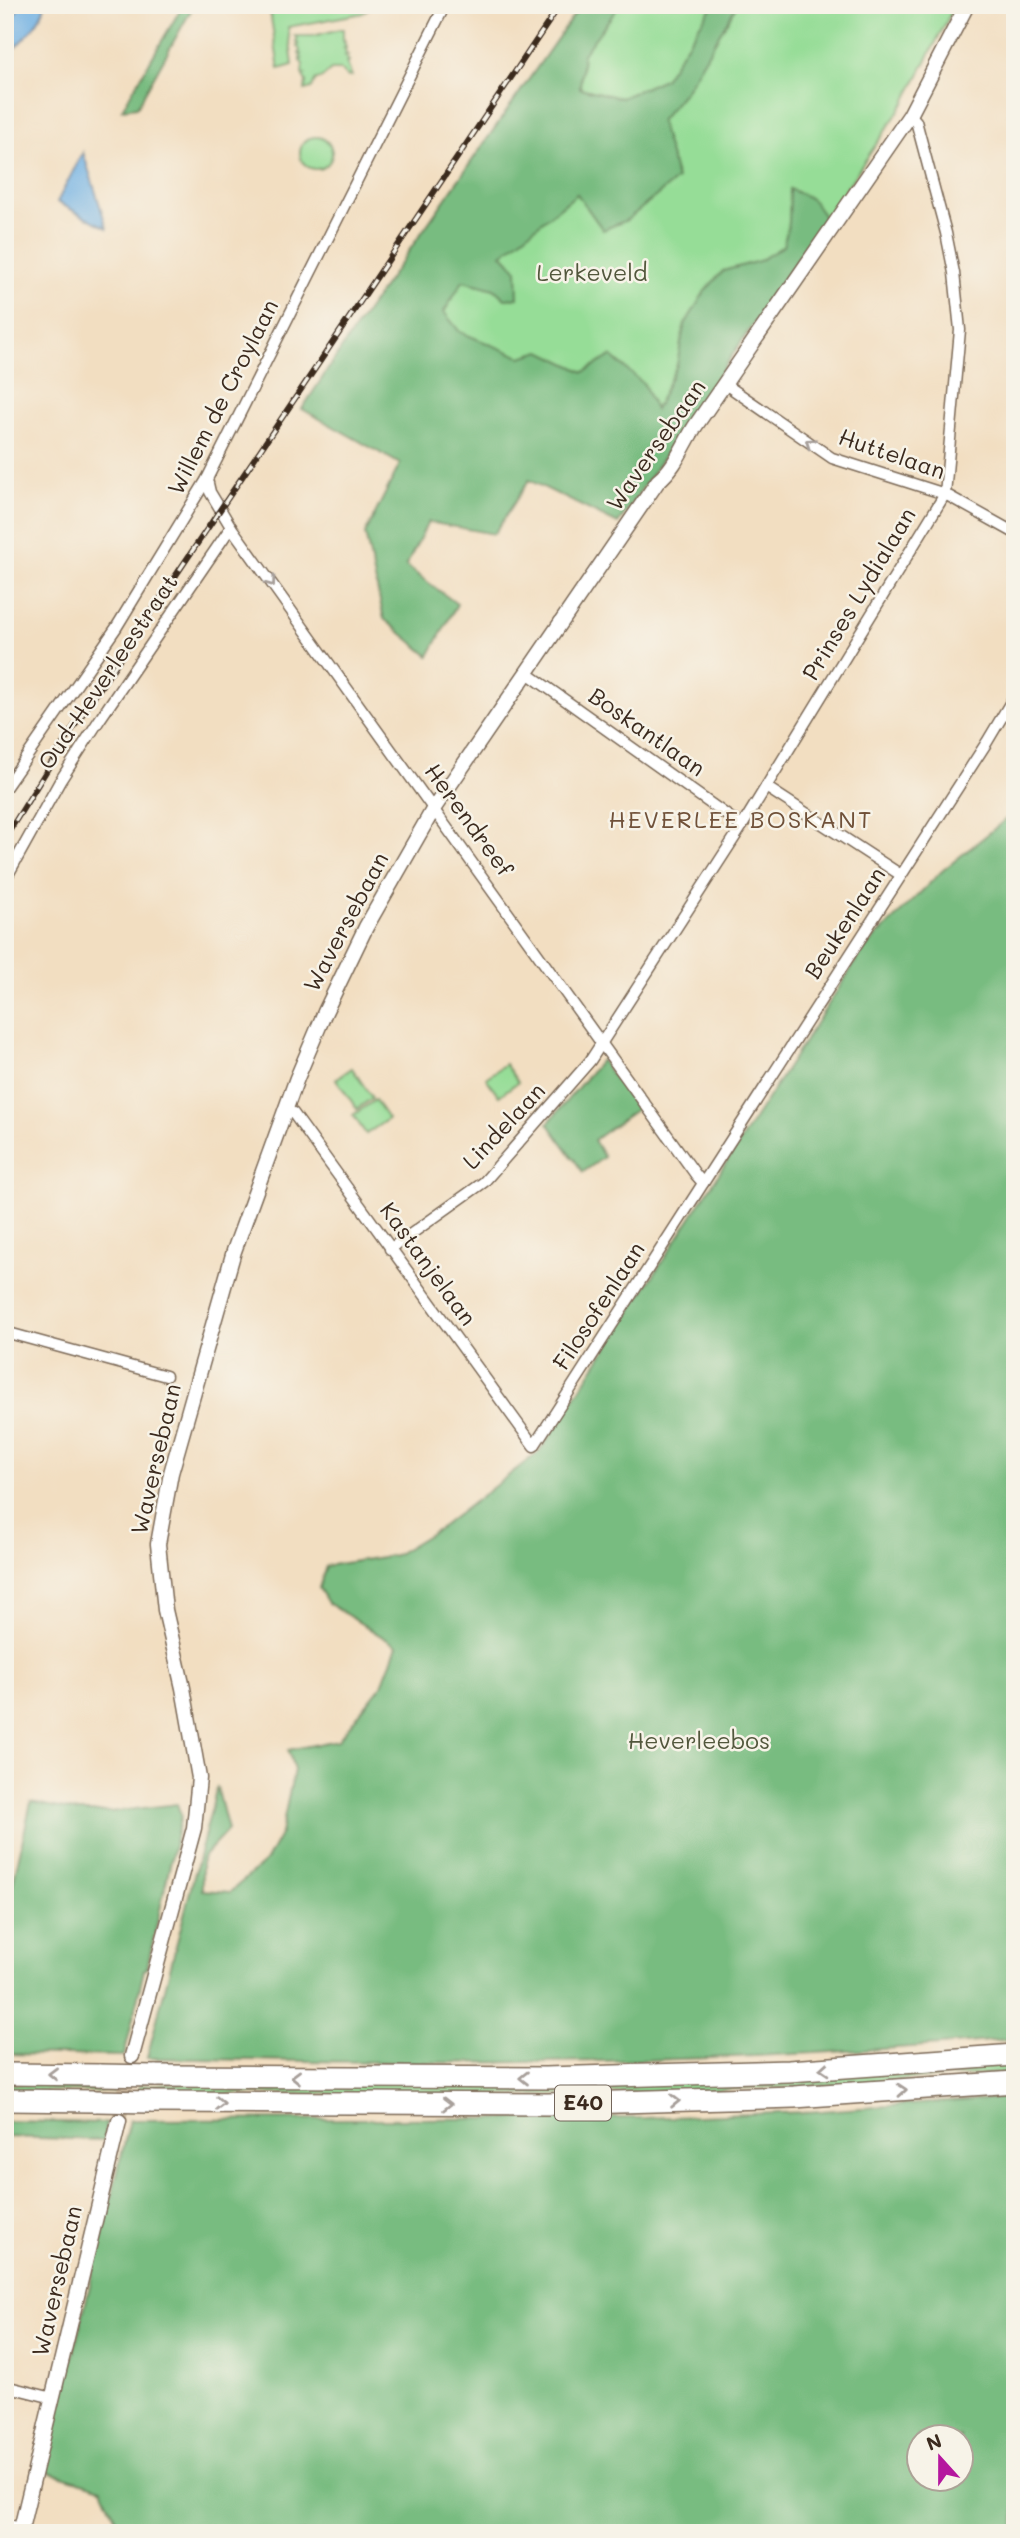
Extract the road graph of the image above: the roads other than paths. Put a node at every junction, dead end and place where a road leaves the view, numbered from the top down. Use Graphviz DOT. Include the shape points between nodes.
graph roads {
  1 [pos="445,5"];
  2 [pos="967,5"];
  3 [pos="910,116"];
  4 [pos="725,384"];
  5 [pos="207,479"];
  6 [pos="945,494"];
  7 [pos="231,527"];
  8 [pos="1015,533"];
  9 [pos="527,673"];
  10 [pos="1015,695"];
  11 [pos="766,787"];
  12 [pos="5,788"];
  13 [pos="434,808"];
  14 [pos="742,826"];
  15 [pos="901,875"];
  16 [pos="5,880"];
  17 [pos="602,1043"];
  18 [pos="285,1109"];
  19 [pos="704,1181"];
  20 [pos="390,1249"];
  21 [pos="5,1332"];
  22 [pos="166,1376"];
  23 [pos="534,1446"];
  24 [pos="1015,2055"];
  25 [pos="135,2056"];
  26 [pos="5,2074"];
  27 [pos="1015,2082"];
  28 [pos="5,2100"];
  29 [pos="119,2121"];
  30 [pos="5,2386"];
  31 [pos="53,2398"];
  32 [pos="5,2524"];
  33 [pos="21,2530"];
  1 -- 5 [label="street, Willem de Croylaan"];
  2 -- 3 [label="street, Waversebaan"];
  3 -- 4 [label="street, Waversebaan"];
  3 -- 6 [label="street, Prinses Lydialaan" via="916,121 946,233 960,330"];
  6 -- 4 [label="street, Huttelaan, one-way" via="832,458"];
  4 -- 9 [label="street, Waversebaan"];
  5 -- 7 [label="street, Herendreef"];
  5 -- 12 [label="street, Willem de Croylaan" via="116,628"];
  6 -- 8 [label="street, Huttelaan"];
  6 -- 11 [label="street, Prinses Lydialaan"];
  7 -- 13 [label="street, Herendreef, one-way"];
  7 -- 16 [label="street, Oud-Heverleestraat" via="60,781"];
  9 -- 13 [label="street, Waversebaan"];
  9 -- 14 [label="street, Boskantlaan"];
  10 -- 15 [label="street, Beukenlaan"];
  11 -- 14 [label="street, Prinses Lydialaan"];
  11 -- 15 [label="street"];
  13 -- 17 [label="street, Herendreef"];
  13 -- 18 [label="street, Waversebaan" via="366,927"];
  14 -- 17 [label="street, Prinses Lydialaan"];
  15 -- 19 [label="street, Beukenlaan"];
  17 -- 19 [label="street, Herendreef" via="695,1175"];
  17 -- 20 [label="street, Lindelaan" via="575,1082 484,1182"];
  18 -- 20 [label="street, Kastanjelaan" via="292,1111"];
  18 -- 25 [label="street, Waversebaan" via="222,1287 171,1473 158,1544 165,1610 199,1778 194,1828 150,1992 147,2024"];
  19 -- 23 [label="street, Filosofenlaan"];
  20 -- 23 [label="street, Kastanjelaan"];
  21 -- 22 [label="street"];
  24 -- 26 [label="highway, E40, one-way, bridge" via="789,2071 545,2078"];
  28 -- 27 [label="highway, E40, one-way, bridge" via="548,2104 794,2098"];
  29 -- 31 [label="street, Waversebaan"];
  30 -- 31 [label="street"];
  31 -- 33 [label="street, Waversebaan"];
  32 -- 33 [label="street"];
}
